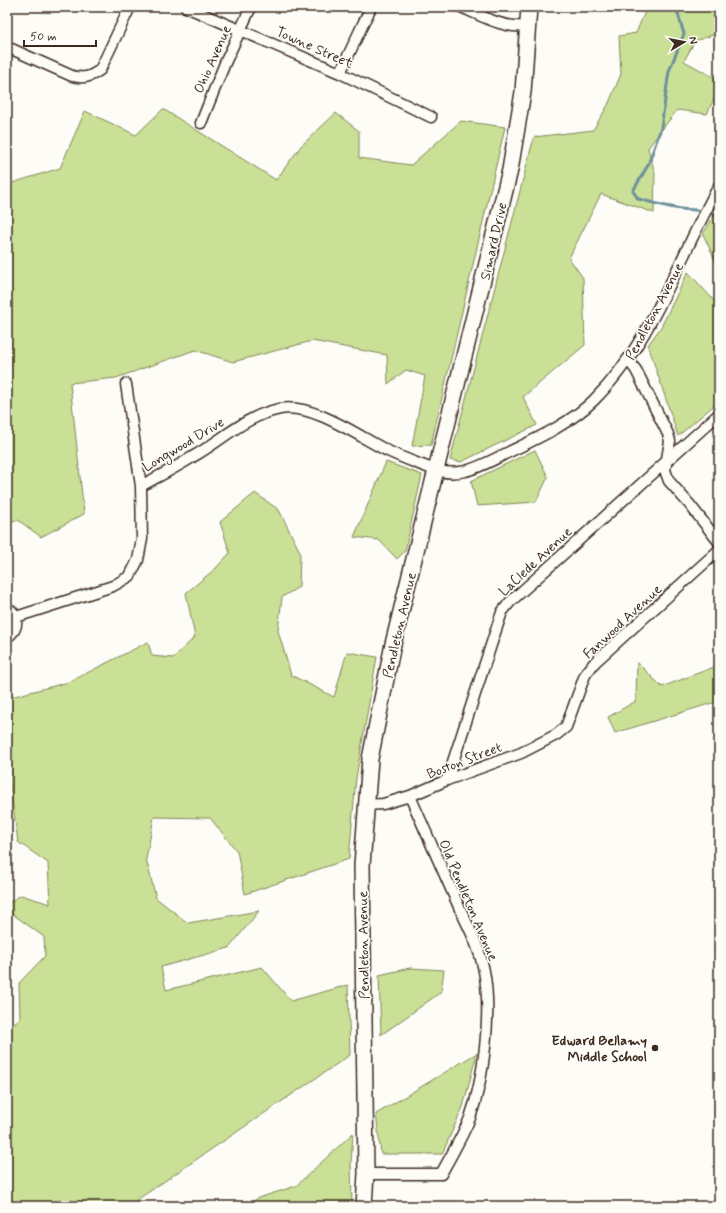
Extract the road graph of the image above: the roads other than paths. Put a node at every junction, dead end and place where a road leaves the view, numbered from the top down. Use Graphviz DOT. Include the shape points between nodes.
graph roads {
  1 [pos="130,7"];
  2 [pos="186,7"];
  3 [pos="251,7"];
  4 [pos="371,7"];
  5 [pos="461,7"];
  6 [pos="529,7"];
  7 [pos="528,26"];
  8 [pos="240,30"];
  9 [pos="7,48"];
  10 [pos="340,73"];
  11 [pos="431,117"];
  12 [pos="201,123"];
  13 [pos="719,186"];
  14 [pos="628,360"];
  15 [pos="126,384"];
  16 [pos="719,414"];
  17 [pos="666,460"];
  18 [pos="436,471"];
  19 [pos="141,486"];
  20 [pos="719,542"];
  21 [pos="719,550"];
  22 [pos="7,608"];
  23 [pos="16,617"];
  24 [pos="7,637"];
  25 [pos="566,727"];
  26 [pos="447,780"];
  27 [pos="410,796"];
  28 [pos="366,805"];
  29 [pos="366,1174"];
  30 [pos="364,1206"];
  1 -- 9 [label="street" via="100,70 84,79"];
  2 -- 8 [label="street, Towne Street"];
  3 -- 8 [label="street, Ohio Avenue"];
  4 -- 10 [label="street"];
  5 -- 7 [label="street" via="505,25 518,28"];
  6 -- 7 [label="street, Simard Drive"];
  7 -- 18 [label="street, Simard Drive" via="523,92 510,170"];
  8 -- 10 [label="street, Towne Street"];
  8 -- 12 [label="street, Ohio Avenue"];
  10 -- 11 [label="street, Towne Street"];
  13 -- 14 [label="street, Pendleton Avenue"];
  14 -- 17 [label="street" via="636,370 668,434 670,441"];
  14 -- 18 [label="street, Pendleton Avenue" via="592,402 564,423 464,473"];
  15 -- 19 [label="street"];
  16 -- 17 [label="street, LaClede Avenue"];
  17 -- 20 [label="street" via="665,470 669,481"];
  17 -- 26 [label="street, LaClede Avenue" via="502,612"];
  18 -- 19 [label="street, Longwood Drive" via="388,451 345,427 311,413 282,408 243,423 195,456"];
  18 -- 28 [label="street, Pendleton Avenue" via="387,672 370,759"];
  19 -- 23 [label="street, Longwood Drive" via="142,539 138,560 130,576 113,586"];
  21 -- 25 [label="street, Fanwood Avenue" via="595,662 585,676"];
  22 -- 23 [label="street"];
  23 -- 24 [label="street" via="16,629"];
  25 -- 26 [label="street, Boston Street" via="521,753"];
  26 -- 27 [label="street, Boston Street"];
  27 -- 28 [label="street, Boston Street" via="383,804"];
  27 -- 29 [label="street, Old Pendleton Avenue" via="471,932 484,972 486,1022 483,1058 478,1094 469,1119 441,1174"];
  28 -- 29 [label="street, Pendleton Avenue" via="362,880"];
  29 -- 30 [label="street, Pendleton Avenue"];
}
